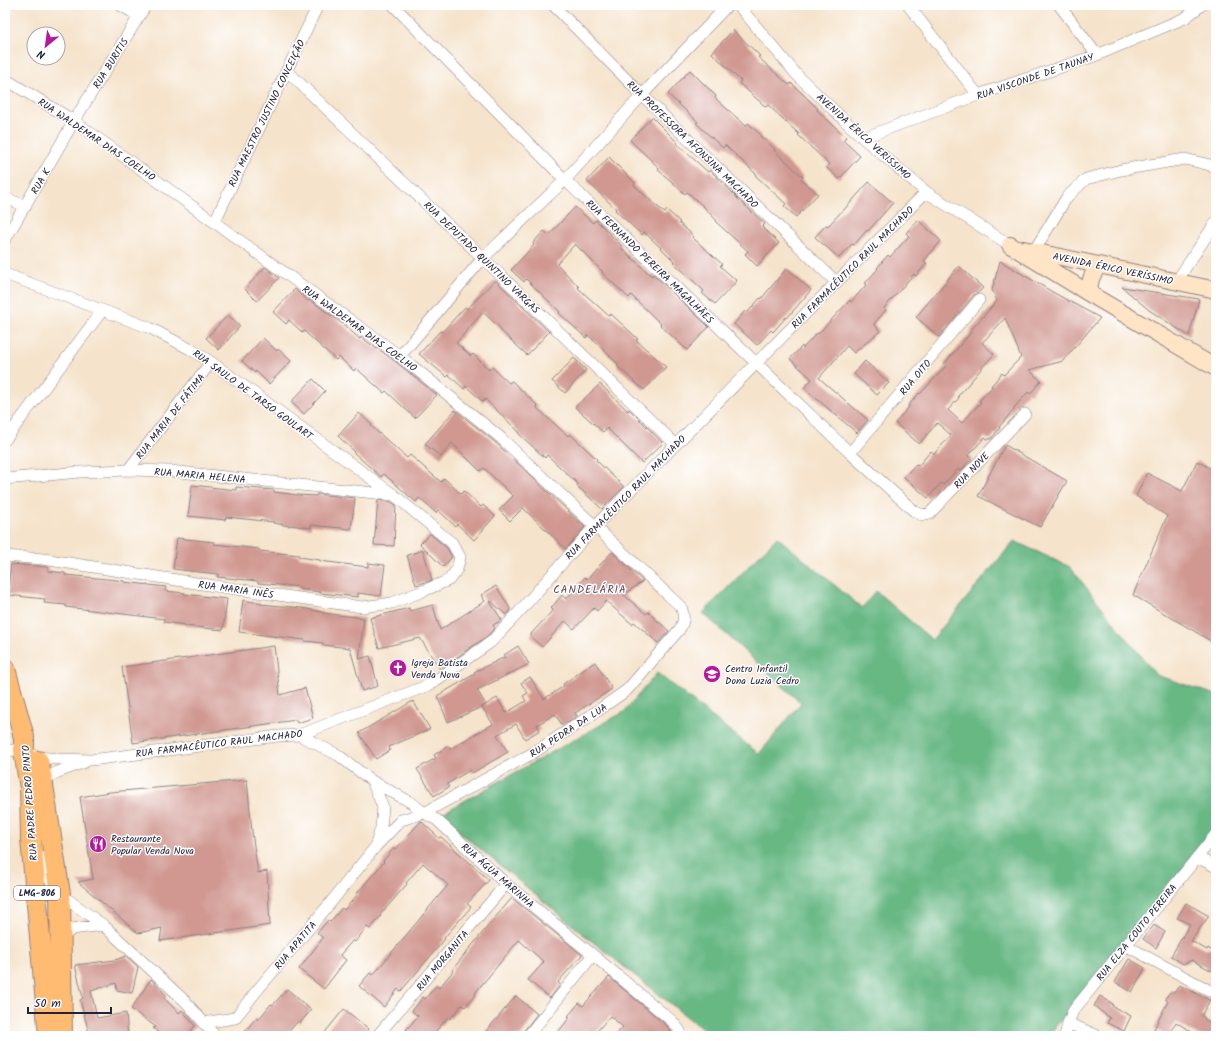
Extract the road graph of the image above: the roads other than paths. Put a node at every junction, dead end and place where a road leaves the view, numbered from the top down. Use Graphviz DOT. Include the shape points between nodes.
graph roads {
  1 [pos="120,5"];
  2 [pos="146,5"];
  3 [pos="318,5"];
  4 [pos="393,5"];
  5 [pos="553,5"];
  6 [pos="728,5"];
  7 [pos="738,5"];
  8 [pos="908,5"];
  9 [pos="1060,5"];
  10 [pos="1202,5"];
  11 [pos="139,16"];
  12 [pos="1097,55"];
  13 [pos="287,71"];
  14 [pos="5,79"];
  15 [pos="978,95"];
  16 [pos="642,96"];
  17 [pos="74,121"];
  18 [pos="863,138"];
  19 [pos="1216,169"];
  20 [pos="565,180"];
  21 [pos="926,192"];
  22 [pos="5,198"];
  23 [pos="26,206"];
  24 [pos="215,221"];
  25 [pos="1216,222"];
  26 [pos="5,240"];
  27 [pos="1010,245"];
  28 [pos="1034,251"];
  29 [pos="483,258"];
  30 [pos="1099,265"];
  31 [pos="5,274"];
  32 [pos="836,282"];
  33 [pos="1176,282"];
  34 [pos="1216,290"];
  35 [pos="1090,294"];
  36 [pos="979,300"];
  37 [pos="102,310"];
  38 [pos="400,356"];
  39 [pos="211,362"];
  40 [pos="757,363"];
  41 [pos="1216,368"];
  42 [pos="1025,414"];
  43 [pos="5,440"];
  44 [pos="675,444"];
  45 [pos="850,453"];
  46 [pos="128,470"];
  47 [pos="5,479"];
  48 [pos="394,496"];
  49 [pos="914,511"];
  50 [pos="594,526"];
  51 [pos="5,556"];
  52 [pos="458,569"];
  53 [pos="684,615"];
  54 [pos="5,669"];
  55 [pos="299,735"];
  56 [pos="23,749"];
  57 [pos="91,760"];
  58 [pos="372,780"];
  59 [pos="36,782"];
  60 [pos="424,813"];
  61 [pos="1216,834"];
  62 [pos="31,839"];
  63 [pos="376,846"];
  64 [pos="1197,857"];
  65 [pos="1216,867"];
  66 [pos="506,884"];
  67 [pos="60,894"];
  68 [pos="103,925"];
  69 [pos="61,939"];
  70 [pos="1125,945"];
  71 [pos="594,955"];
  72 [pos="1216,994"];
  73 [pos="203,1023"];
  74 [pos="1068,1024"];
  75 [pos="49,1036"];
  76 [pos="62,1036"];
  77 [pos="215,1036"];
  78 [pos="377,1036"];
  79 [pos="528,1036"];
  80 [pos="679,1036"];
  81 [pos="1065,1036"];
  82 [pos="1098,1036"];
  1 -- 11 [label="street"];
  2 -- 11 [label="street, RUA BURITIS"];
  3 -- 13 [label="street, RUA MAESTRO JUSTINO CONCEIÇÃO"];
  4 -- 20 [label="street, RUA FERNANDO PEREIRA MAGALHÃES"];
  5 -- 16 [label="street, RUA PROFESSORA AFONSINA MACHADO"];
  6 -- 16 [label="street"];
  7 -- 18 [label="street, AVENIDA ÉRICO VERISSIMO" via="797,75"];
  8 -- 15 [label="street"];
  9 -- 12 [label="street"];
  10 -- 12 [label="street, RUA VISCONDE DE TAUNAY" via="1185,18"];
  11 -- 17 [label="street, RUA BURITIS"];
  12 -- 15 [label="street, RUA VISCONDE DE TAUNAY"];
  13 -- 24 [label="street, RUA MAESTRO JUSTINO CONCEIÇÃO"];
  13 -- 29 [label="street, RUA DEPUTADO QUINTINO VARGAS"];
  14 -- 17 [label="street, RUA WALDEMAR DIAS COELHO"];
  15 -- 18 [label="street, RUA VISCONDE DE TAUNAY"];
  16 -- 20 [label="street"];
  16 -- 32 [label="street, RUA PROFESSORA AFONSINA MACHADO"];
  17 -- 23 [label="street, RUA K"];
  17 -- 24 [label="street, RUA WALDEMAR DIAS COELHO"];
  18 -- 21 [label="street, AVENIDA ÉRICO VERISSIMO"];
  19 -- 28 [label="street" via="1185,159 1086,179 1068,197"];
  20 -- 29 [label="street"];
  20 -- 40 [label="street, RUA FERNANDO PEREIRA MAGALHÃES"];
  21 -- 27 [label="street, AVENIDA ÉRICO VERISSIMO"];
  21 -- 32 [label="street, RUA FARMACÊUTICO RAUL MACHADO"];
  22 -- 23 [label="street"];
  23 -- 26 [label="street, RUA K"];
  24 -- 38 [label="street, RUA WALDEMAR DIAS COELHO"];
  25 -- 33 [label="street"];
  27 -- 28 [label="street, AVENIDA ÉRICO VERÍSSIMO"];
  27 -- 35 [label="street"];
  28 -- 30 [label="street, AVENIDA ÉRICO VERÍSSIMO"];
  29 -- 38 [label="street"];
  29 -- 44 [label="street, RUA DEPUTADO QUINTINO VARGAS"];
  30 -- 33 [label="street, AVENIDA ÉRICO VERÍSSIMO"];
  30 -- 35 [label="street" via="1092,273"];
  31 -- 37 [label="street, RUA SAULO DE TARSO GOULART"];
  32 -- 40 [label="street, RUA FARMACÊUTICO RAUL MACHADO"];
  33 -- 34 [label="street, AVENIDA ÉRICO VERÍSSIMO"];
  35 -- 41 [label="street"];
  36 -- 45 [label="street, RUA OITO"];
  37 -- 39 [label="street, RUA SAULO DE TARSO GOULART" via="150,328"];
  37 -- 43 [label="street"];
  38 -- 50 [label="street, RUA WALDEMAR DIAS COELHO" via="501,438"];
  39 -- 46 [label="street, RUA MARIA DE FÁTIMA"];
  39 -- 48 [label="street, RUA SAULO DE TARSO GOULART"];
  40 -- 44 [label="street, RUA FARMACÊUTICO RAUL MACHADO"];
  40 -- 45 [label="street, RUA FERNANDO PEREIRA MAGALHÃES"];
  42 -- 49 [label="street, RUA NOVE" via="930,513 922,515"];
  44 -- 50 [label="street, RUA FARMACÊUTICO RAUL MACHADO"];
  45 -- 49 [label="street, RUA FERNANDO PEREIRA MAGALHÃES"];
  46 -- 47 [label="street, RUA MARIA HELENA"];
  46 -- 48 [label="street, RUA MARIA HELENA" via="170,471"];
  48 -- 52 [label="street, RUA SAULO DE TARSO GOULART" via="452,543 460,557"];
  50 -- 53 [label="street, RUA WALDEMAR DIAS COELHO" via="681,607"];
  50 -- 55 [label="street, RUA FARMACÊUTICO RAUL MACHADO" via="491,642 429,685"];
  51 -- 52 [label="street, RUA MARIA INÊS" via="42,559 362,607 392,603 423,591 449,580"];
  53 -- 60 [label="street, RUA PEDRA DA LUA" via="684,623 679,630 627,690 533,753"];
  54 -- 56 [label="highway, RUA PADRE PEDRO PINTO / LMG-806"];
  55 -- 57 [label="street, RUA FARMACÊUTICO RAUL MACHADO"];
  55 -- 58 [label="street, RUA ÁGUA MARINHA" via="338,755"];
  56 -- 57 [label="street, RUA FARMACÊUTICO RAUL MACHADO" via="59,759"];
  56 -- 59 [label="highway, RUA PADRE PEDRO PINTO / LMG-806"];
  57 -- 59 [label="street, RUA FARMACÊUTICO RAUL MACHADO"];
  58 -- 60 [label="street, RUA ÁGUA MARINHA" via="412,803"];
  58 -- 63 [label="street, RUA APATITA" via="383,807"];
  59 -- 62 [label="highway, RUA PADRE PEDRO PINTO / LMG-806"];
  59 -- 67 [label="highway, RUA PADRE PEDRO PINTO / LMG-806"];
  60 -- 63 [label="street, RUA APATITA" via="401,820"];
  60 -- 66 [label="street, RUA ÁGUA MARINHA" via="437,820"];
  61 -- 64 [label="street, RUA ELZA COUTO PEREIRA"];
  62 -- 67 [label="street" via="48,877"];
  62 -- 75 [label="highway, RUA PADRE PEDRO PINTO / LMG-806"];
  63 -- 73 [label="street, RUA APATITA" via="236,1018"];
  64 -- 65 [label="street"];
  64 -- 70 [label="street, RUA ELZA COUTO PEREIRA"];
  66 -- 71 [label="street, RUA ÁGUA MARINHA"];
  66 -- 78 [label="street, RUA MORGANITA"];
  67 -- 68 [label="street"];
  67 -- 69 [label="highway, RUA PADRE PEDRO PINTO / LMG-806"];
  68 -- 69 [label="street" via="72,929"];
  68 -- 73 [label="street" via="186,1002"];
  69 -- 76 [label="highway, RUA PADRE PEDRO PINTO / LMG-806"];
  70 -- 72 [label="street"];
  70 -- 74 [label="street, RUA ELZA COUTO PEREIRA" via="1073,1011"];
  71 -- 79 [label="street"];
  71 -- 80 [label="street, RUA ÁGUA MARINHA" via="672,1021 680,1031"];
  73 -- 77 [label="street"];
  74 -- 81 [label="street, RUA ELZA COUTO PEREIRA"];
  74 -- 82 [label="street"];
}
